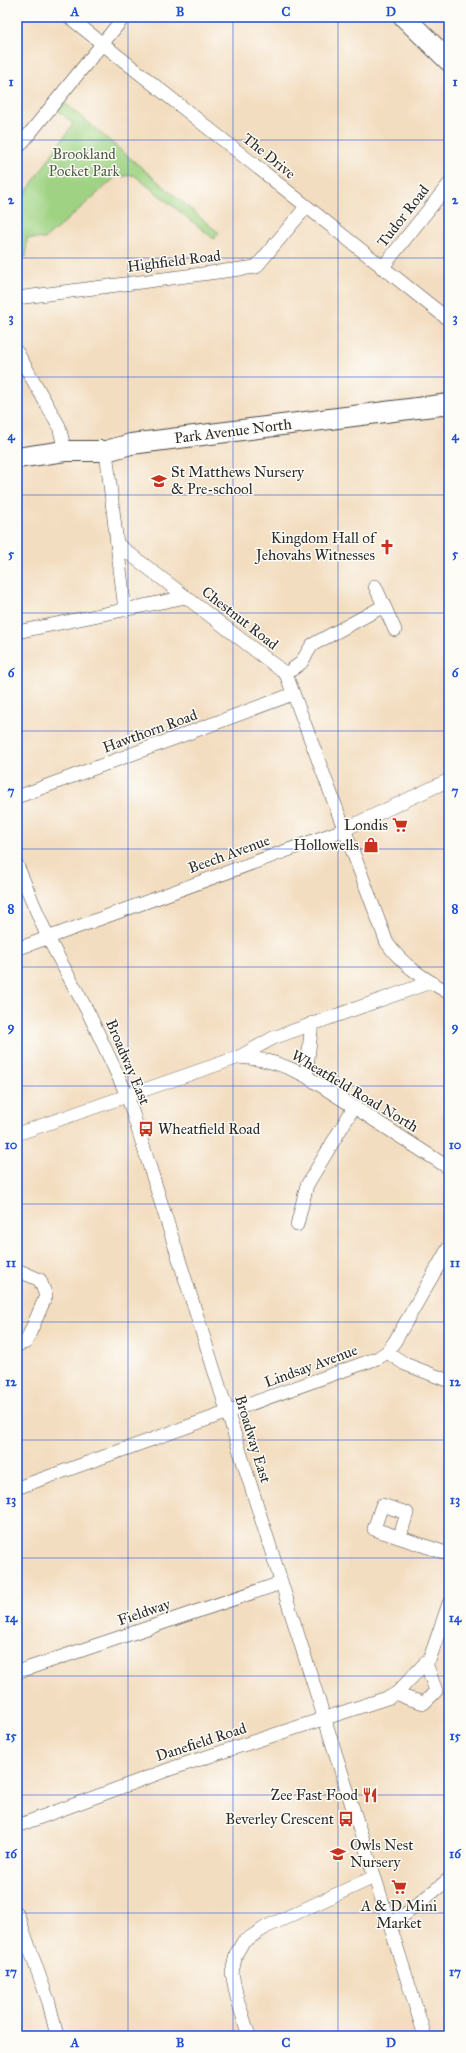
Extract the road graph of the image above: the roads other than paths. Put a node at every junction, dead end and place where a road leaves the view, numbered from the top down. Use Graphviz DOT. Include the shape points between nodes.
graph roads {
  1 [pos="69,17"];
  2 [pos="124,17"];
  3 [pos="404,17"];
  4 [pos="102,44"];
  5 [pos="449,61"];
  6 [pos="17,149"];
  7 [pos="449,184"];
  8 [pos="306,207"];
  9 [pos="382,268"];
  10 [pos="17,298"];
  11 [pos="449,320"];
  12 [pos="17,352"];
  13 [pos="449,404"];
  14 [pos="65,451"];
  15 [pos="106,451"];
  16 [pos="17,458"];
  17 [pos="117,544"];
  18 [pos="375,586"];
  19 [pos="186,597"];
  20 [pos="384,606"];
  21 [pos="125,610"];
  22 [pos="395,630"];
  23 [pos="17,632"];
  24 [pos="286,674"];
  25 [pos="293,694"];
  26 [pos="449,780"];
  27 [pos="17,797"];
  28 [pos="343,830"];
  29 [pos="17,865"];
  30 [pos="48,938"];
  31 [pos="17,949"];
  32 [pos="431,982"];
  33 [pos="449,993"];
  34 [pos="312,1023"];
  35 [pos="239,1057"];
  36 [pos="306,1076"];
  37 [pos="127,1095"];
  38 [pos="354,1107"];
  39 [pos="17,1134"];
  40 [pos="449,1168"];
  41 [pos="297,1225"];
  42 [pos="449,1247"];
  43 [pos="17,1270"];
  44 [pos="17,1345"];
  45 [pos="387,1352"];
  46 [pos="449,1381"];
  47 [pos="228,1413"];
  48 [pos="17,1488"];
  49 [pos="400,1536"];
  50 [pos="449,1554"];
  51 [pos="281,1583"];
  52 [pos="449,1603"];
  53 [pos="426,1663"];
  54 [pos="17,1672"];
  55 [pos="397,1693"];
  56 [pos="324,1719"];
  57 [pos="17,1826"];
  58 [pos="374,1877"];
  59 [pos="449,1879"];
  60 [pos="17,1913"];
  61 [pos="389,1924"];
  62 [pos="57,2036"];
  63 [pos="249,2036"];
  64 [pos="424,2036"];
  1 -- 4 [label="street, The Drive"];
  2 -- 4 [label="street"];
  3 -- 5 [label="main road"];
  4 -- 6 [label="street"];
  4 -- 8 [label="street, The Drive"];
  7 -- 9 [label="street, Tudor Road"];
  8 -- 9 [label="street, The Drive"];
  8 -- 10 [label="street, Highfield Road" via="256,267"];
  9 -- 11 [label="street, The Drive"];
  12 -- 14 [label="street" via="59,426"];
  13 -- 15 [label="main road, Park Avenue North" via="131,444"];
  14 -- 15 [label="main road, Park Avenue North"];
  14 -- 16 [label="main road, Park Avenue North"];
  15 -- 17 [label="street"];
  17 -- 19 [label="street, Chestnut Road"];
  17 -- 21 [label="street"];
  18 -- 20 [label="street"];
  19 -- 21 [label="street"];
  19 -- 24 [label="street, Chestnut Road"];
  20 -- 22 [label="street"];
  20 -- 24 [label="street" via="312,645 301,663"];
  21 -- 23 [label="street"];
  24 -- 25 [label="street"];
  25 -- 27 [label="street, Hawthorn Road"];
  25 -- 28 [label="street"];
  26 -- 28 [label="street, Beech Avenue"];
  28 -- 30 [label="street, Beech Avenue"];
  28 -- 32 [label="street" via="387,943 403,963"];
  29 -- 30 [label="street, Broadway East"];
  30 -- 31 [label="street, Beech Avenue"];
  30 -- 37 [label="street, Broadway East" via="89,1014"];
  32 -- 33 [label="street"];
  32 -- 34 [label="street"];
  34 -- 35 [label="street" via="273,1038"];
  34 -- 36 [label="street"];
  35 -- 36 [label="street, Wheatfield Road North" via="261,1058"];
  35 -- 37 [label="street"];
  36 -- 38 [label="street, Wheatfield Road North"];
  37 -- 39 [label="street"];
  37 -- 47 [label="street, Broadway East"];
  38 -- 40 [label="street, Wheatfield Road North"];
  38 -- 41 [label="street" via="307,1185"];
  42 -- 45 [label="street, Lindsay Avenue" via="405,1326"];
  43 -- 44 [label="street" via="40,1280 46,1296 26,1342"];
  45 -- 46 [label="street" via="405,1364"];
  45 -- 47 [label="street, Lindsay Avenue" via="366,1364"];
  47 -- 48 [label="street, Lindsay Avenue"];
  47 -- 51 [label="street, Broadway East"];
  49 -- 50 [label="street"];
  51 -- 54 [label="street, Fieldway"];
  51 -- 56 [label="street, Broadway East"];
  52 -- 53 [label="street, Danefield Road"];
  53 -- 55 [label="street, Danefield Road"];
  53 -- 55 [label="street" via="436,1691 424,1703"];
  55 -- 56 [label="street, Danefield Road"];
  56 -- 57 [label="street, Danefield Road" via="173,1768"];
  56 -- 58 [label="street, Broadway East"];
  58 -- 61 [label="street, Broadway East"];
  58 -- 63 [label="street" via="266,1926 243,1942 236,1954 232,1973"];
  59 -- 61 [label="street"];
  60 -- 62 [label="street" via="49,2002"];
  61 -- 64 [label="street, Broadway East"];
}
